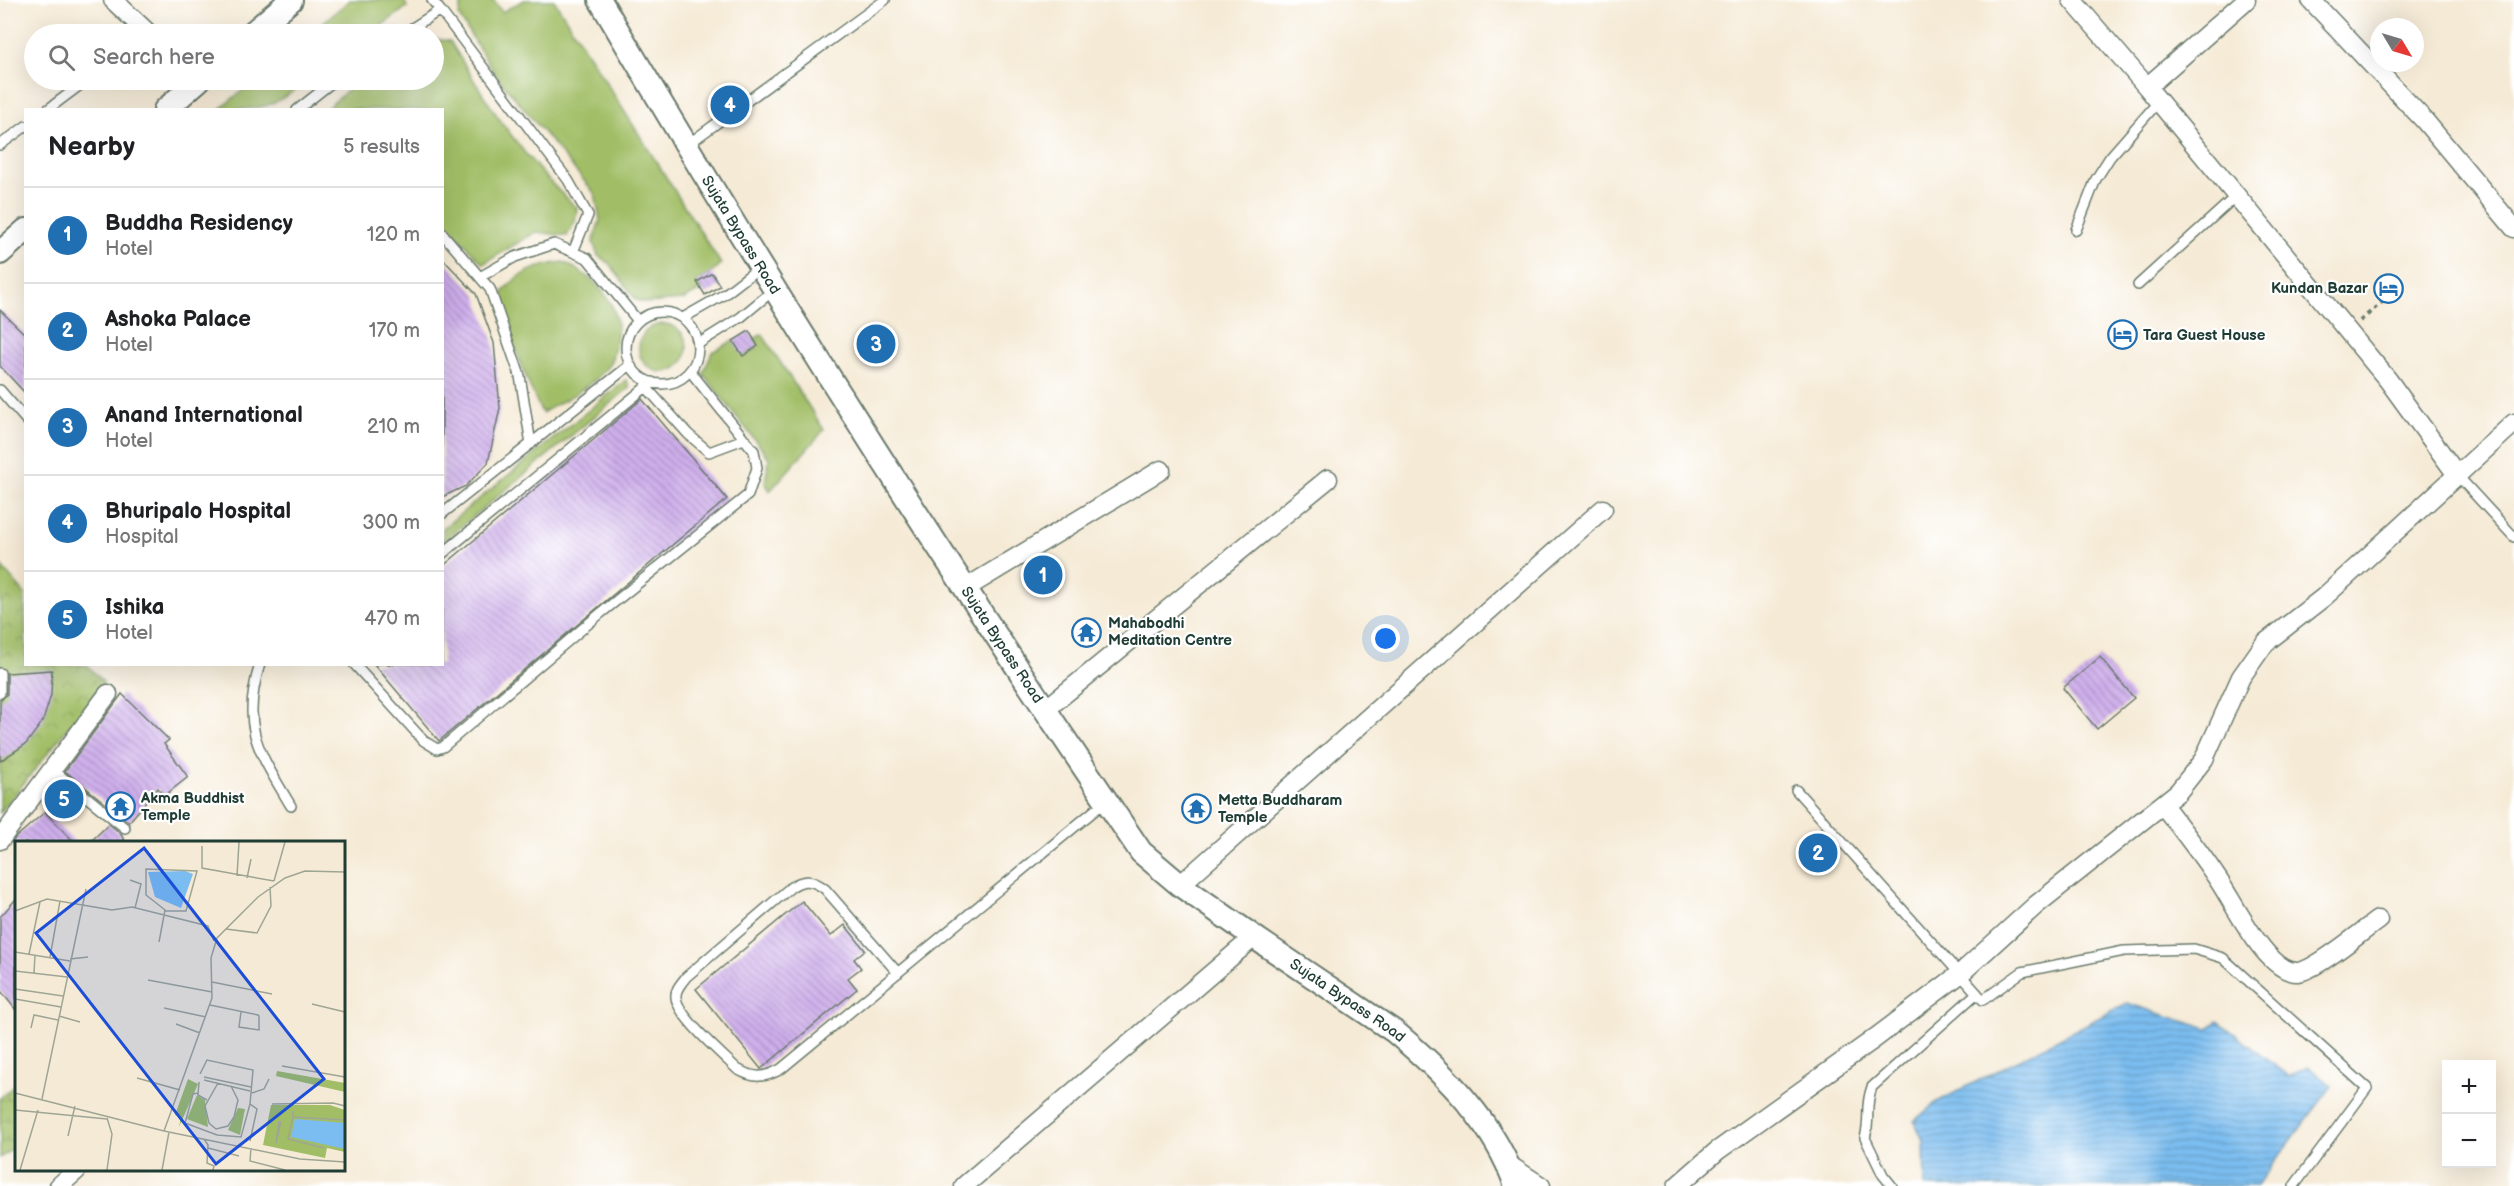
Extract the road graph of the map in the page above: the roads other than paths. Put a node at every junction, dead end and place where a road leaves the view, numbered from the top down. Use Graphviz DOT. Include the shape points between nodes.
graph roads {
  1 [pos="113,0"];
  2 [pos="291,0"];
  3 [pos="432,0"];
  4 [pos="600,0"];
  5 [pos="885,0"];
  6 [pos="2072,0"];
  7 [pos="2246,0"];
  8 [pos="2311,0"];
  9 [pos="440,10"];
  10 [pos="138,24"];
  11 [pos="263,24"];
  12 [pos="418,24"];
  13 [pos="2147,87"];
  14 [pos="74,90"];
  15 [pos="188,90"];
  16 [pos="322,90"];
  17 [pos="2159,101"];
  18 [pos="50,108"];
  19 [pos="167,108"];
  20 [pos="300,108"];
  21 [pos="24,127"];
  22 [pos="0,145"];
  23 [pos="687,146"];
  24 [pos="2236,196"];
  25 [pos="2514,228"];
  26 [pos="2076,230"];
  27 [pos="24,233"];
  28 [pos="444,236"];
  29 [pos="573,252"];
  30 [pos="0,253"];
  31 [pos="760,267"];
  32 [pos="480,278"];
  33 [pos="2138,285"];
  34 [pos="775,289"];
  35 [pos="683,318"];
  36 [pos="638,321"];
  37 [pos="698,344"];
  38 [pos="630,365"];
  39 [pos="690,371"];
  40 [pos="649,385"];
  41 [pos="0,390"];
  42 [pos="24,418"];
  43 [pos="2514,423"];
  44 [pos="744,439"];
  45 [pos="531,444"];
  46 [pos="1161,470"];
  47 [pos="2457,475"];
  48 [pos="1328,479"];
  49 [pos="1603,509"];
  50 [pos="444,512"];
  51 [pos="2514,537"];
  52 [pos="444,552"];
  53 [pos="966,588"];
  54 [pos="259,666"];
  55 [pos="356,666"];
  56 [pos="0,673"];
  57 [pos="0,693"];
  58 [pos="108,694"];
  59 [pos="1046,709"];
  60 [pos="52,769"];
  61 [pos="1796,790"];
  62 [pos="1107,801"];
  63 [pos="2163,805"];
  64 [pos="291,806"];
  65 [pos="125,828"];
  66 [pos="0,840"];
  67 [pos="1180,885"];
  68 [pos="2378,920"];
  69 [pos="1254,937"];
  70 [pos="898,973"];
  71 [pos="1960,974"];
  72 [pos="1977,993"];
  73 [pos="76,1171"];
  74 [pos="1513,1176"];
  75 [pos="59,1186"];
  76 [pos="964,1186"];
  77 [pos="1541,1186"];
  78 [pos="1677,1186"];
  79 [pos="1892,1186"];
  80 [pos="2294,1186"];
  1 -- 10 [label="street"];
  2 -- 11 [label="street"];
  3 -- 9 [label="lane"];
  4 -- 23 [label="street, Sujata Bypass Road"];
  5 -- 23 [label="lane"];
  6 -- 13 [label="street"];
  7 -- 13 [label="street"];
  8 -- 25 [label="street" via="2424,120"];
  9 -- 12 [label="lane"];
  9 -- 29 [label="lane" via="568,180 588,215"];
  13 -- 17 [label="street"];
  14 -- 18 [label="lane"];
  15 -- 19 [label="street"];
  16 -- 20 [label="lane"];
  17 -- 24 [label="street"];
  17 -- 26 [label="lane" via="2110,157 2096,179"];
  21 -- 22 [label="lane"];
  23 -- 31 [label="street, Sujata Bypass Road"];
  24 -- 33 [label="lane"];
  24 -- 47 [label="street" via="2388,380"];
  27 -- 30 [label="street"];
  28 -- 32 [label="lane"];
  29 -- 32 [label="lane" via="554,244 515,257"];
  29 -- 36 [label="lane" via="587,258"];
  31 -- 34 [label="street, Sujata Bypass Road"];
  31 -- 35 [label="lane" via="725,294"];
  32 -- 45 [label="lane" via="490,289 520,376"];
  34 -- 37 [label="lane" via="741,317"];
  34 -- 53 [label="street, Sujata Bypass Road"];
  35 -- 36 [label="lane" via="660,311"];
  35 -- 37 [label="lane"];
  36 -- 38 [label="lane" via="626,342"];
  37 -- 39 [label="lane"];
  38 -- 40 [label="lane"];
  38 -- 45 [label="lane"];
  39 -- 40 [label="lane" via="670,383"];
  39 -- 44 [label="lane"];
  40 -- 44 [label="lane" via="688,434 709,452"];
  40 -- 52 [label="lane"];
  41 -- 42 [label="lane"];
  43 -- 47 [label="street"];
  44 -- 55 [label="lane" via="754,451 757,468 748,495 443,747 437,749 424,741"];
  45 -- 50 [label="lane"];
  46 -- 53 [label="street"];
  47 -- 51 [label="lane"];
  47 -- 63 [label="street" via="2324,597 2265,643 2241,677 2204,759 2193,776"];
  48 -- 59 [label="street"];
  49 -- 67 [label="street"];
  53 -- 59 [label="street, Sujata Bypass Road"];
  54 -- 64 [label="lane" via="250,721 259,747"];
  56 -- 57 [label="lane"];
  58 -- 60 [label="street"];
  59 -- 62 [label="street, Sujata Bypass Road"];
  60 -- 65 [label="lane"];
  60 -- 66 [label="street"];
  61 -- 71 [label="lane"];
  62 -- 67 [label="street, Sujata Bypass Road" via="1141,852"];
  62 -- 70 [label="lane"];
  63 -- 68 [label="street" via="2216,876 2259,945 2288,971 2312,968"];
  63 -- 71 [label="street" via="2036,905"];
  67 -- 69 [label="street, Sujata Bypass Road"];
  69 -- 74 [label="street, Sujata Bypass Road" via="1395,1032 1422,1055 1468,1102"];
  69 -- 76 [label="street"];
  70 -- 70 [label="lane" via="769,1076 747,1075 737,1069 686,1017 676,1000 676,992 686,977 803,881 816,882 825,889"];
  71 -- 72 [label="lane"];
  71 -- 78 [label="street" via="1717,1151"];
  72 -- 79 [label="lane" via="1872,1087 1866,1103 1870,1122 1864,1138"];
  72 -- 80 [label="lane" via="1983,1000 2022,972 2124,951 2194,949 2223,958 2367,1088"];
  73 -- 75 [label="street"];
  74 -- 77 [label="street"];
}
